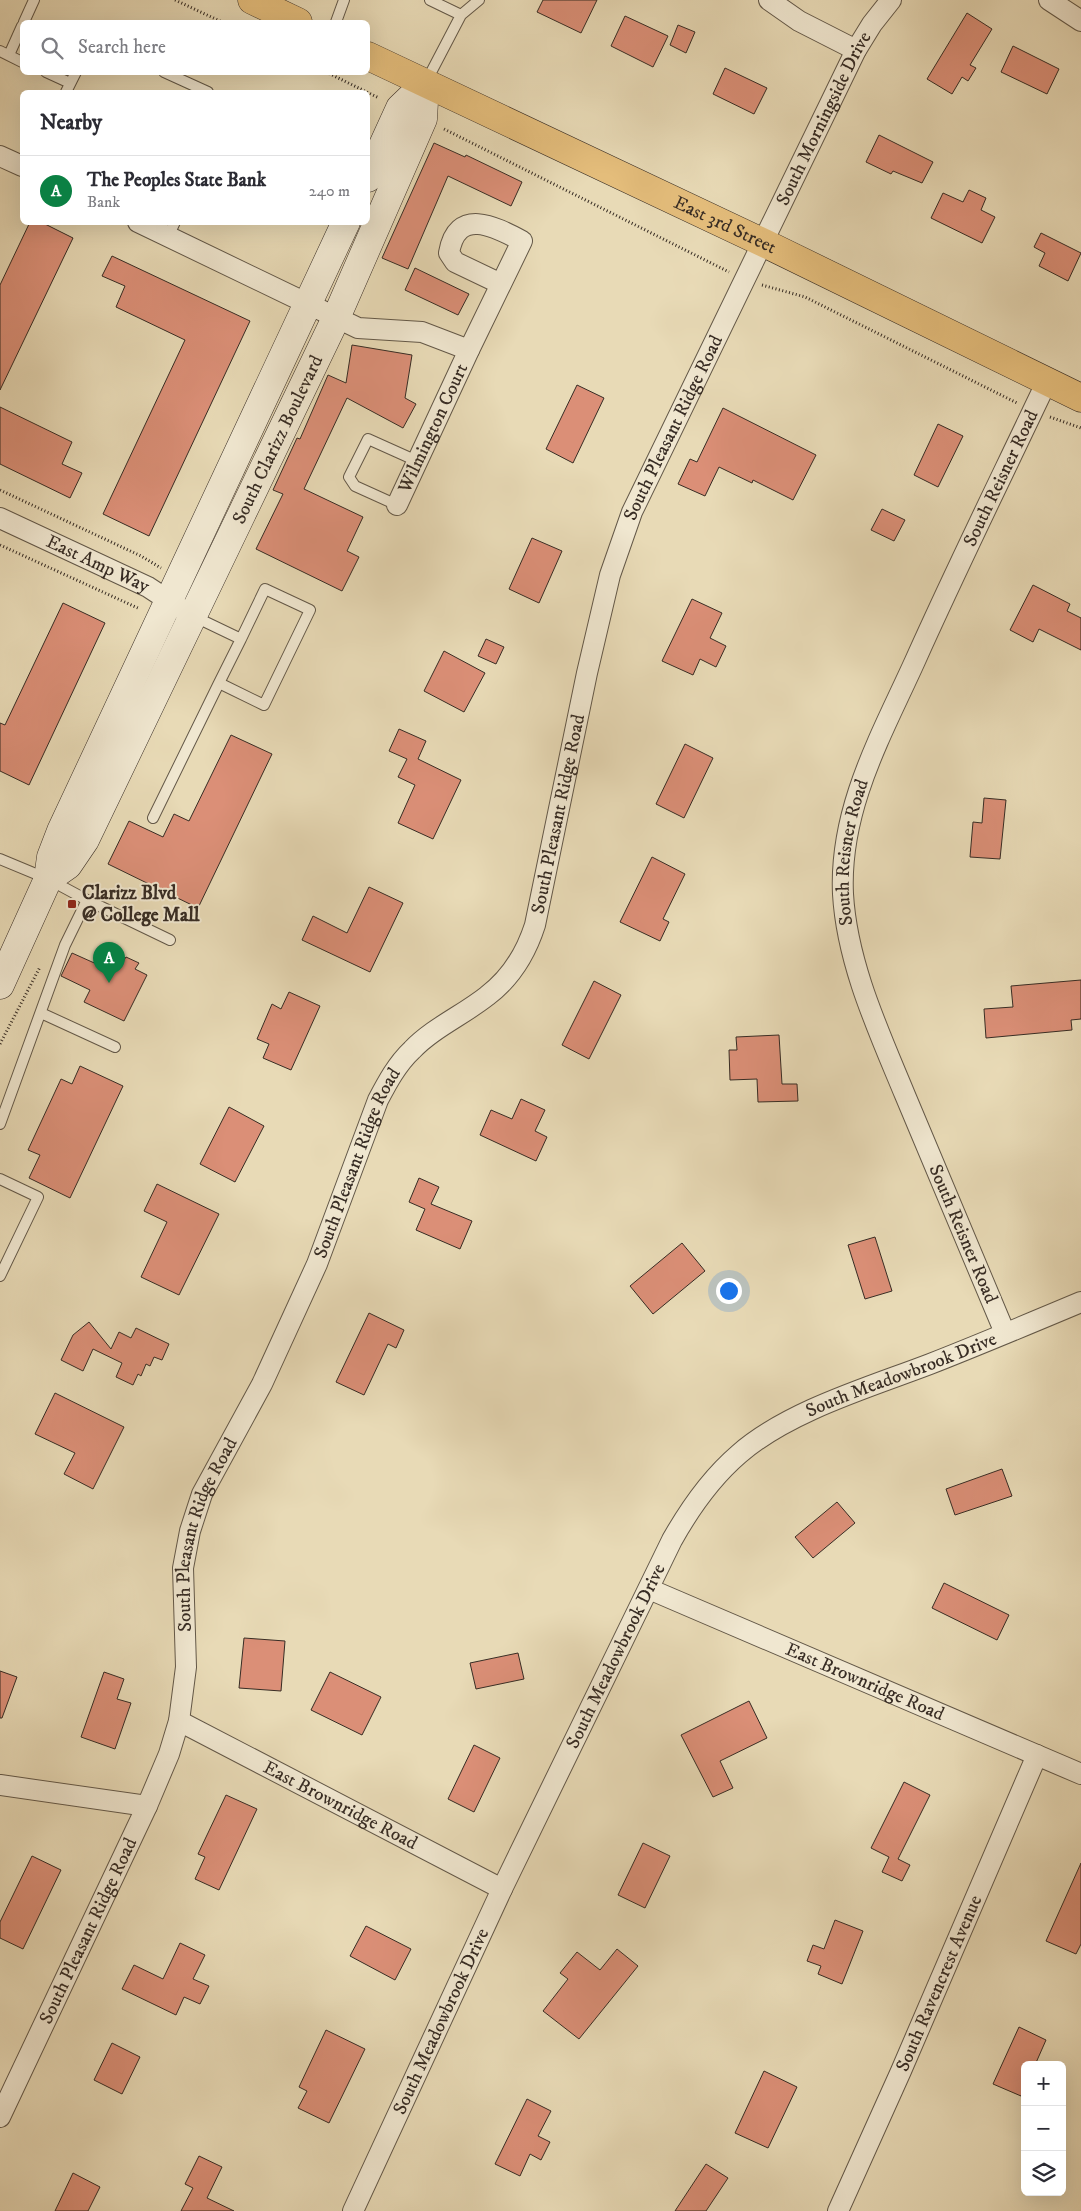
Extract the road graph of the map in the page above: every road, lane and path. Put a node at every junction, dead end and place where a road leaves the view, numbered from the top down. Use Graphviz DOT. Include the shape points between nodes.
graph roads {
  1 [pos="34,0"];
  2 [pos="175,0"];
  3 [pos="252,0"];
  4 [pos="344,0"];
  5 [pos="430,0"];
  6 [pos="479,0"];
  7 [pos="769,0"];
  8 [pos="891,0"];
  9 [pos="1049,0"];
  10 [pos="461,15"];
  11 [pos="25,20"];
  12 [pos="218,20"];
  13 [pos="294,20"];
  14 [pos="337,20"];
  15 [pos="1081,21"];
  16 [pos="20,29"];
  17 [pos="856,50"];
  18 [pos="4,53"];
  19 [pos="370,57"];
  20 [pos="20,61"];
  21 [pos="50,75"];
  22 [pos="74,75"];
  23 [pos="171,75"];
  24 [pos="332,75"];
  25 [pos="425,84"];
  26 [pos="68,88"];
  27 [pos="204,90"];
  28 [pos="362,90"];
  29 [pos="370,94"];
  30 [pos="376,97"];
  31 [pos="0,156"];
  32 [pos="20,165"];
  33 [pos="370,174"];
  34 [pos="151,225"];
  35 [pos="345,225"];
  36 [pos="172,230"];
  37 [pos="764,242"];
  38 [pos="501,284"];
  39 [pos="308,304"];
  40 [pos="336,318"];
  41 [pos="468,350"];
  42 [pos="1047,381"];
  43 [pos="1081,398"];
  44 [pos="417,461"];
  45 [pos="0,490"];
  46 [pos="397,505"];
  47 [pos="0,518"];
  48 [pos="0,545"];
  49 [pos="166,570"];
  50 [pos="157,606"];
  51 [pos="192,616"];
  52 [pos="240,639"];
  53 [pos="219,684"];
  54 [pos="153,818"];
  55 [pos="0,859"];
  56 [pos="48,879"];
  57 [pos="87,900"];
  58 [pos="170,940"];
  59 [pos="0,985"];
  60 [pos="41,1013"];
  61 [pos="115,1048"];
  62 [pos="0,1124"];
  63 [pos="0,1179"];
  64 [pos="0,1276"];
  65 [pos="1081,1302"];
  66 [pos="1005,1333"];
  67 [pos="649,1590"];
  68 [pos="179,1721"];
  69 [pos="1037,1755"];
  70 [pos="1081,1774"];
  71 [pos="0,1785"];
  72 [pos="147,1806"];
  73 [pos="502,1889"];
  74 [pos="0,2117"];
  75 [pos="353,2211"];
  76 [pos="838,2211"];
  1 -- 11 [label="lane"];
  2 -- 12 [label="path"];
  3 -- 13 [label="highway"];
  4 -- 14 [label="lane"];
  5 -- 10 [label="lane"];
  6 -- 10 [label="lane"];
  7 -- 17 [label="street" via="799,21"];
  8 -- 17 [label="street, South Morningside Drive"];
  9 -- 15 [label="street"];
  10 -- 25 [label="lane"];
  16 -- 18 [label="lane"];
  17 -- 37 [label="street, South Morningside Drive"];
  18 -- 20 [label="lane"];
  19 -- 25 [label="highway, East 3rd Street"];
  21 -- 26 [label="lane"];
  22 -- 26 [label="lane"];
  23 -- 27 [label="lane"];
  24 -- 28 [label="path"];
  25 -- 33 [label="street" via="400,108"];
  25 -- 37 [label="highway, East 3rd Street"];
  25 -- 40 [label="street, South Clarizz Boulevard" via="423,119"];
  29 -- 30 [label="path"];
  31 -- 32 [label="street"];
  34 -- 36 [label="street, Wilmington Court"];
  35 -- 39 [label="street, South Clarizz Boulevard"];
  36 -- 39 [label="street, Wilmington Court"];
  37 -- 42 [label="highway, East 3rd Street"];
  37 -- 68 [label="street, South Pleasant Ridge Road" via="632,512 610,575 530,940 521,958 498,986 418,1044 388,1082 378,1100 317,1264 291,1324 202,1494 183,1568 186,1668"];
  38 -- 41 [label="street, Wilmington Court"];
  39 -- 40 [label="street, Wilmington Court"];
  39 -- 50 [label="street, South Clarizz Boulevard"];
  40 -- 41 [label="street, Wilmington Court" via="358,328 422,332"];
  40 -- 51 [label="street, South Clarizz Boulevard"];
  41 -- 44 [label="street, Wilmington Court"];
  42 -- 43 [label="highway, East 3rd Street"];
  42 -- 66 [label="street, South Reisner Road" via="934,616 873,752 858,788 844,861 847,927 866,998"];
  44 -- 46 [label="street, Wilmington Court"];
  44 -- 46 [label="lane" via="368,439 349,477 355,486"];
  45 -- 49 [label="path"];
  47 -- 50 [label="street, East Amp Way" via="148,587"];
  48 -- 50 [label="path"];
  50 -- 51 [label="street, East Amp Way"];
  50 -- 56 [label="street, South Clarizz Boulevard" via="61,831 51,858"];
  51 -- 52 [label="lane"];
  51 -- 56 [label="street, South Clarizz Boulevard" via="84,840 68,865"];
  52 -- 53 [label="lane"];
  52 -- 53 [label="lane" via="265,588 310,610 264,705"];
  53 -- 54 [label="lane"];
  55 -- 56 [label="lane"];
  56 -- 57 [label="lane"];
  56 -- 59 [label="street, South Clarizz Boulevard"];
  57 -- 58 [label="lane"];
  57 -- 60 [label="lane" via="65,945"];
  60 -- 61 [label="lane"];
  60 -- 62 [label="lane"];
  63 -- 64 [label="lane" via="38,1197"];
  65 -- 66 [label="street, South Meadowbrook Drive"];
  66 -- 67 [label="street, South Meadowbrook Drive" via="816,1409 760,1438 740,1453 694,1504 672,1540"];
  67 -- 69 [label="street, East Brownridge Road"];
  67 -- 73 [label="street, South Meadowbrook Drive"];
  68 -- 72 [label="street, South Pleasant Ridge Road"];
  68 -- 73 [label="street, East Brownridge Road"];
  69 -- 70 [label="street, East Brownridge Road"];
  69 -- 76 [label="street, South Ravencrest Avenue"];
  71 -- 72 [label="street"];
  72 -- 74 [label="street, South Pleasant Ridge Road"];
  73 -- 75 [label="street, South Meadowbrook Drive"];
}
